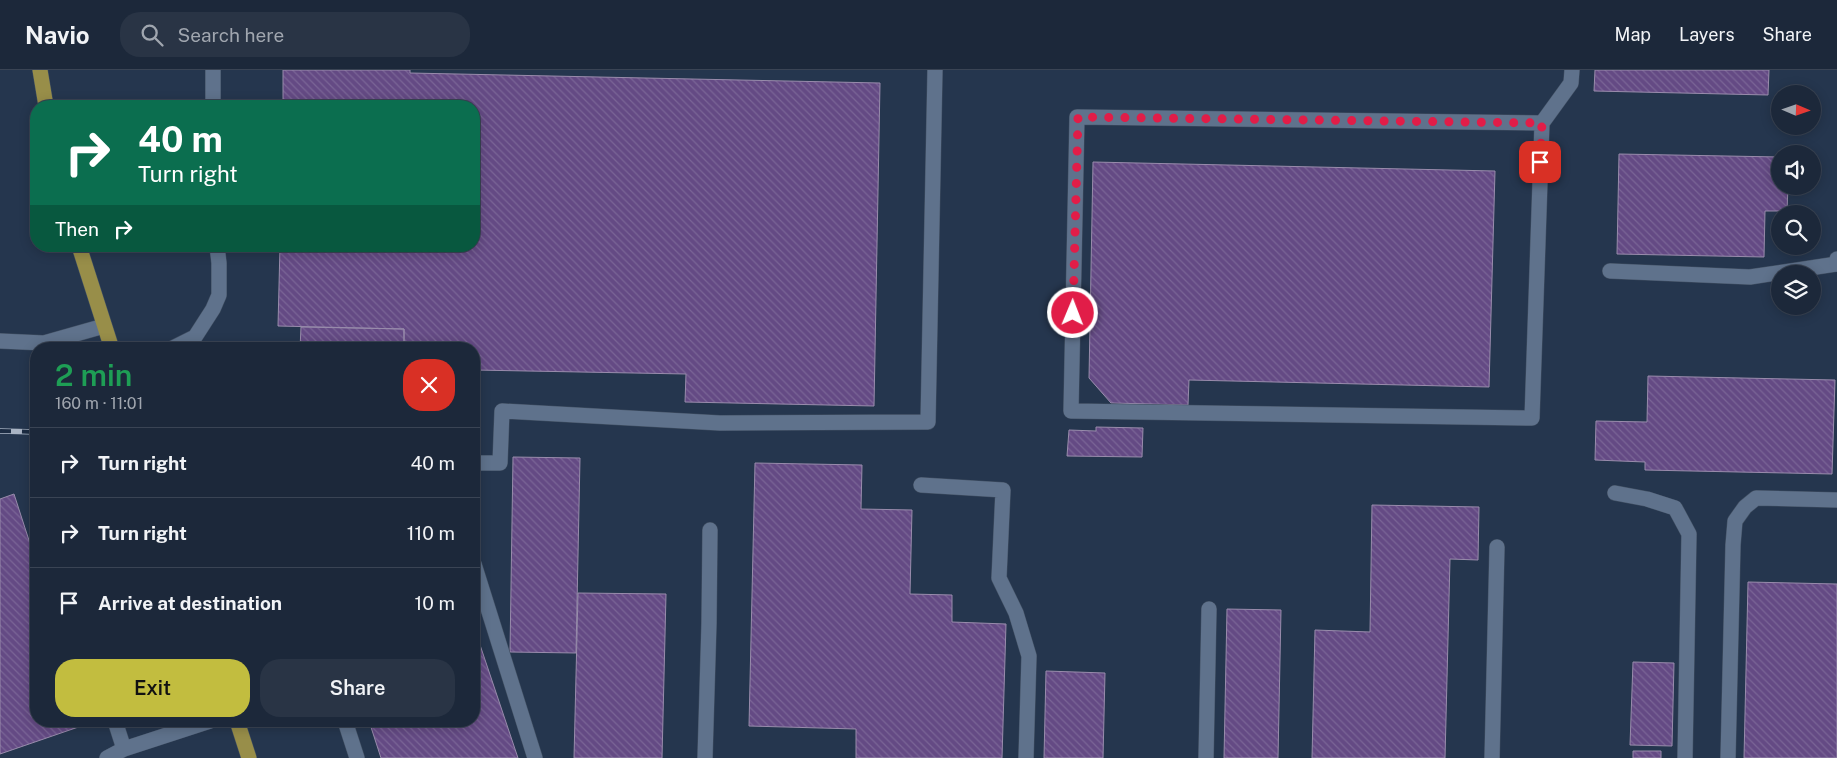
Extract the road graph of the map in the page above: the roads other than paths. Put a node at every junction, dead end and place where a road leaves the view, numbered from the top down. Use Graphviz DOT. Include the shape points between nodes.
graph roads {
  1 [pos="40,70"];
  2 [pos="213,70"];
  3 [pos="935,70"];
  4 [pos="1572,70"];
  5 [pos="45,100"];
  6 [pos="213,100"];
  7 [pos="1542,123"];
  8 [pos="80,252"];
  9 [pos="218,252"];
  10 [pos="1837,259"];
  11 [pos="1837,264"];
  12 [pos="1610,271"];
  13 [pos="104,326"];
  14 [pos="0,341"];
  15 [pos="30,342"];
  16 [pos="48,342"];
  17 [pos="110,342"];
  18 [pos="184,342"];
  19 [pos="480,463"];
  20 [pos="921,485"];
  21 [pos="1614,493"];
  22 [pos="1837,500"];
  23 [pos="710,530"];
  24 [pos="1497,547"];
  25 [pos="480,583"];
  26 [pos="1209,609"];
  27 [pos="117,727"];
  28 [pos="191,727"];
  29 [pos="239,727"];
  30 [pos="347,727"];
  31 [pos="124,748"];
  32 [pos="107,758"];
  33 [pos="249,758"];
  34 [pos="357,758"];
  35 [pos="535,758"];
  36 [pos="704,758"];
  37 [pos="1026,758"];
  38 [pos="1206,758"];
  39 [pos="1492,758"];
  40 [pos="1685,758"];
  41 [pos="1728,758"];
  1 -- 5 [label="main road"];
  2 -- 6 [label="street"];
  3 -- 19 [label="street" via="928,422 720,423 502,411 500,463"];
  4 -- 7 [label="street" via="1571,84"];
  7 -- 7 [label="street" via="1532,418 1071,411 1078,117"];
  8 -- 13 [label="main road"];
  9 -- 18 [label="street" via="219,295 195,336"];
  10 -- 11 [label="street"];
  11 -- 12 [label="street" via="1750,276"];
  13 -- 16 [label="street"];
  13 -- 17 [label="main road"];
  14 -- 15 [label="street"];
  20 -- 37 [label="street" via="1003,490 999,578 1016,613 1029,656"];
  21 -- 40 [label="street" via="1675,508 1689,534"];
  22 -- 41 [label="street" via="1756,498 1735,521"];
  23 -- 36 [label="street"];
  24 -- 39 [label="street"];
  25 -- 35 [label="street"];
  26 -- 38 [label="street"];
  27 -- 31 [label="street"];
  28 -- 31 [label="street"];
  29 -- 33 [label="main road"];
  30 -- 34 [label="street"];
  31 -- 32 [label="street"];
}
